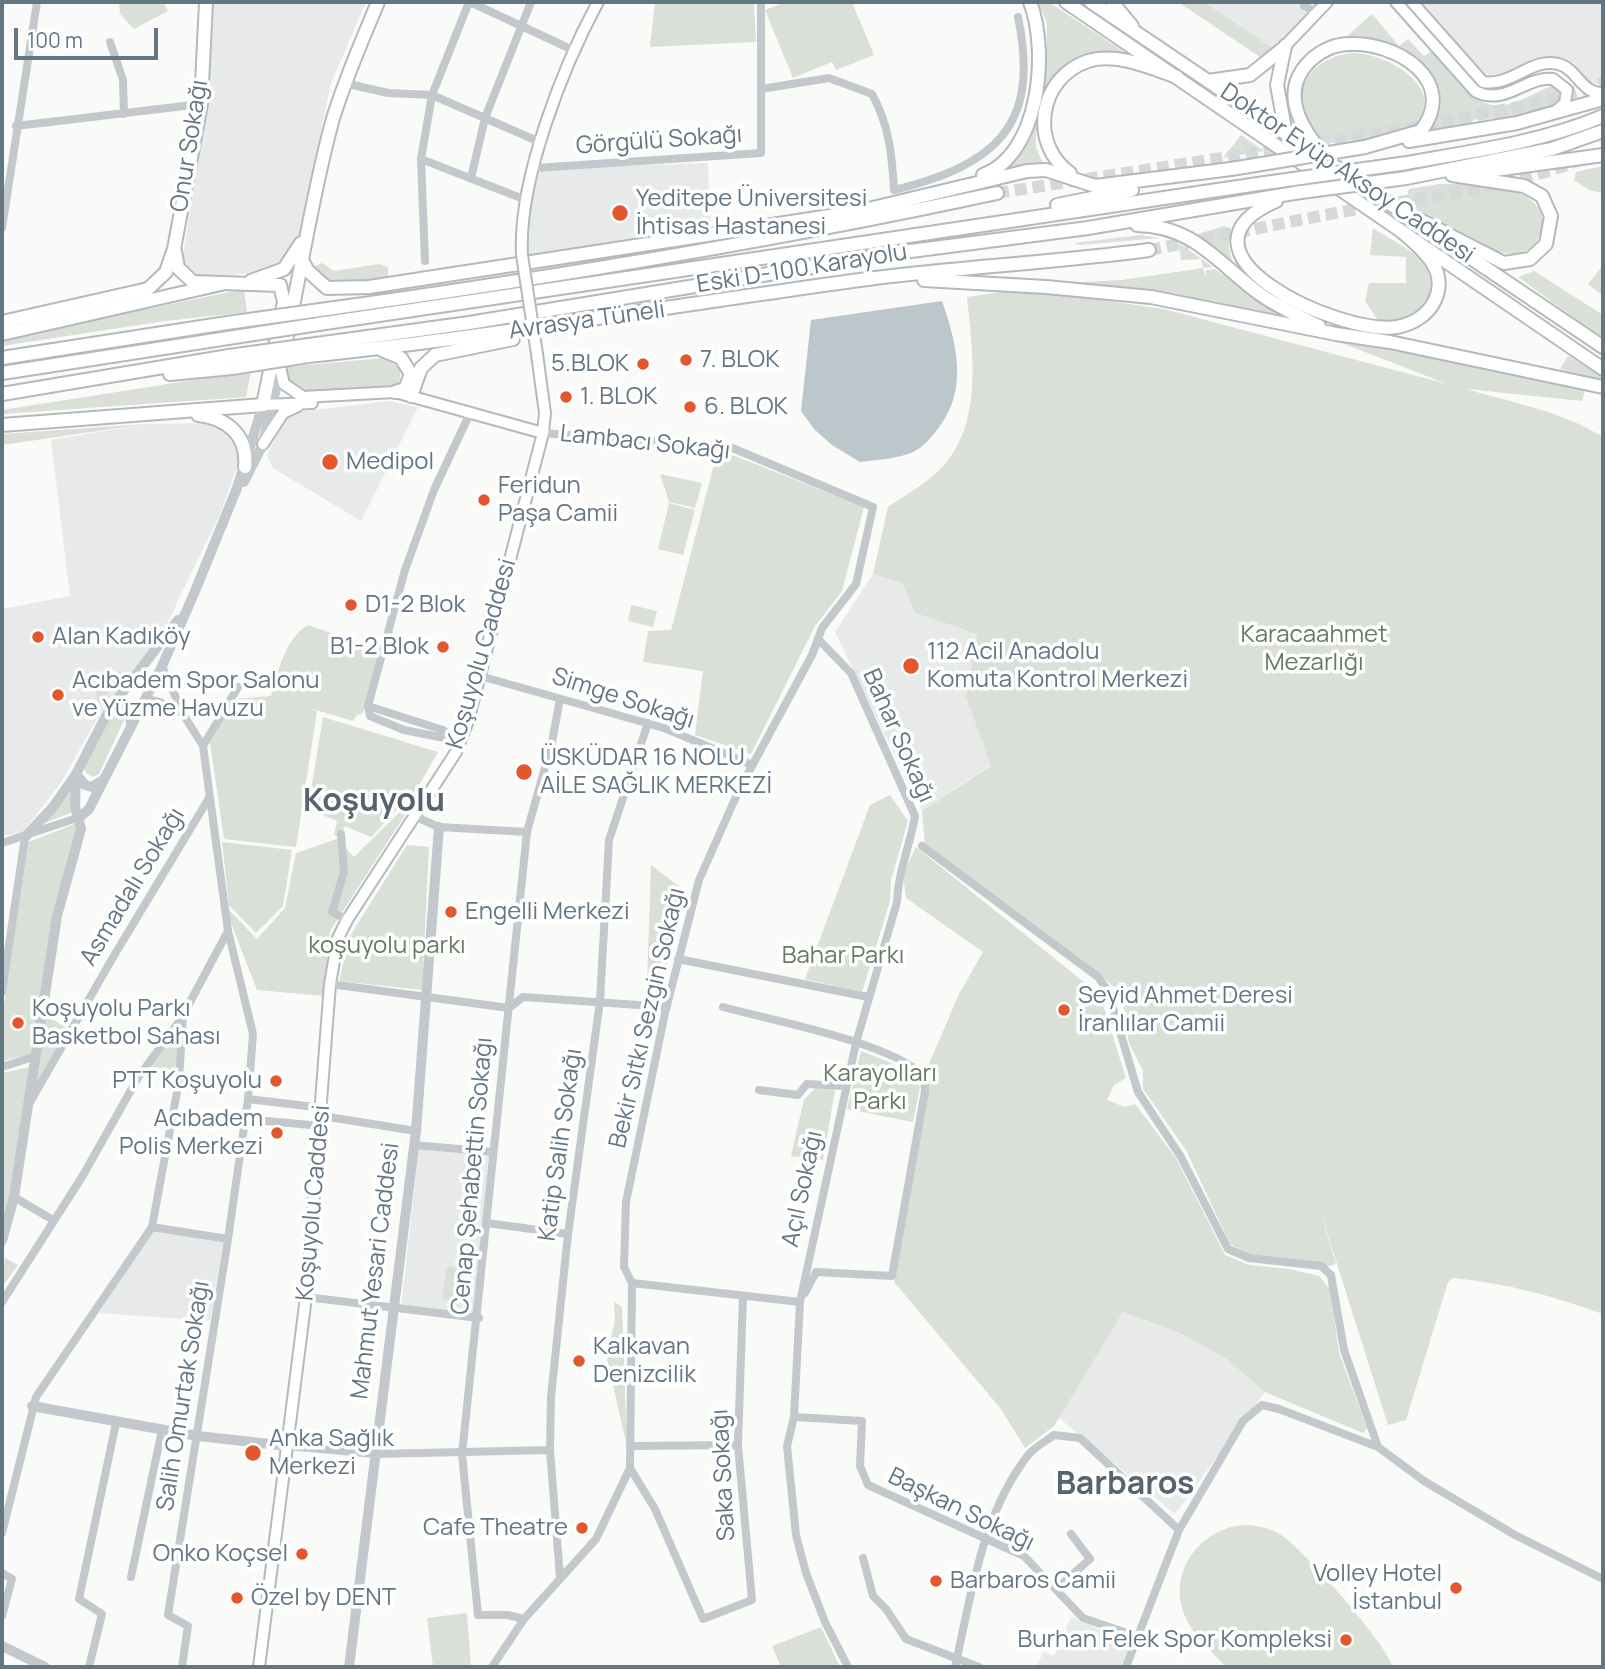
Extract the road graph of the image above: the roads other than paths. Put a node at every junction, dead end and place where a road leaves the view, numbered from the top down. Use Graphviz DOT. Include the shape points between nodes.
graph roads {
  1 [pos="37,2"];
  2 [pos="206,2"];
  3 [pos="378,2"];
  4 [pos="469,2"];
  5 [pos="531,2"];
  6 [pos="598,2"];
  7 [pos="761,2"];
  8 [pos="1030,2"];
  9 [pos="1066,2"];
  10 [pos="1091,2"];
  11 [pos="1112,2"];
  12 [pos="1327,2"];
  13 [pos="1396,2"];
  14 [pos="1412,2"];
  15 [pos="1304,6"];
  16 [pos="1316,12"];
  17 [pos="1018,17"];
  18 [pos="521,26"];
  19 [pos="1136,32"];
  20 [pos="110,42"];
  21 [pos="1285,46"];
  22 [pos="573,50"];
  23 [pos="1177,77"];
  24 [pos="1208,81"];
  25 [pos="344,83"];
  26 [pos="761,89"];
  27 [pos="1603,93"];
  28 [pos="432,96"];
  29 [pos="1603,99"];
  30 [pos="201,104"];
  31 [pos="124,114"];
  32 [pos="1550,116"];
  33 [pos="1603,117"];
  34 [pos="485,118"];
  35 [pos="16,126"];
  36 [pos="1603,131"];
  37 [pos="1286,134"];
  38 [pos="542,144"];
  39 [pos="1365,147"];
  40 [pos="1603,155"];
  41 [pos="421,159"];
  42 [pos="1334,166"];
  43 [pos="535,168"];
  44 [pos="1230,169"];
  45 [pos="1452,176"];
  46 [pos="471,178"];
  47 [pos="1406,178"];
  48 [pos="1104,185"];
  49 [pos="997,193"];
  50 [pos="1294,193"];
  51 [pos="934,194"];
  52 [pos="526,200"];
  53 [pos="1393,206"];
  54 [pos="2,228"];
  55 [pos="1088,228"];
  56 [pos="933,230"];
  57 [pos="1400,230"];
  58 [pos="304,239"];
  59 [pos="174,249"];
  60 [pos="1149,250"];
  61 [pos="301,257"];
  62 [pos="425,261"];
  63 [pos="879,278"];
  64 [pos="247,282"];
  65 [pos="221,284"];
  66 [pos="611,319"];
  67 [pos="2,322"];
  68 [pos="2,334"];
  69 [pos="1336,334"];
  70 [pos="1603,346"];
  71 [pos="379,349"];
  72 [pos="309,350"];
  73 [pos="2,358"];
  74 [pos="280,368"];
  75 [pos="1603,369"];
  76 [pos="2,373"];
  77 [pos="1603,387"];
  78 [pos="395,392"];
  79 [pos="2,394"];
  80 [pos="411,396"];
  81 [pos="317,403"];
  82 [pos="268,404"];
  83 [pos="471,411"];
  84 [pos="124,416"];
  85 [pos="2,425"];
  86 [pos="543,433"];
  87 [pos="263,444"];
  88 [pos="245,467"];
  89 [pos="873,506"];
  90 [pos="229,510"];
  91 [pos="193,596"];
  92 [pos="818,639"];
  93 [pos="162,666"];
  94 [pos="480,676"];
  95 [pos="238,687"];
  96 [pos="146,699"];
  97 [pos="560,699"];
  98 [pos="109,709"];
  99 [pos="183,714"];
  100 [pos="131,723"];
  101 [pos="648,723"];
  102 [pos="460,741"];
  103 [pos="203,746"];
  104 [pos="751,765"];
  105 [pos="76,774"];
  106 [pos="103,780"];
  107 [pos="209,798"];
  108 [pos="80,817"];
  109 [pos="416,817"];
  110 [pos="439,827"];
  111 [pos="527,832"];
  112 [pos="341,834"];
  113 [pos="25,837"];
  114 [pos="2,843"];
  115 [pos="922,846"];
  116 [pos="346,920"];
  117 [pos="228,931"];
  118 [pos="678,959"];
  119 [pos="330,984"];
  120 [pos="2,992"];
  121 [pos="868,997"];
  122 [pos="426,998"];
  123 [pos="600,1001"];
  124 [pos="667,1007"];
  125 [pos="723,1007"];
  126 [pos="509,1008"];
  127 [pos="183,1015"];
  128 [pos="856,1043"];
  129 [pos="36,1056"];
  130 [pos="2,1067"];
  131 [pos="845,1086"];
  132 [pos="760,1090"];
  133 [pos="248,1099"];
  134 [pos="28,1107"];
  135 [pos="322,1116"];
  136 [pos="245,1119"];
  137 [pos="416,1131"];
  138 [pos="414,1145"];
  139 [pos="492,1152"];
  140 [pos="14,1197"];
  141 [pos="53,1220"];
  142 [pos="487,1223"];
  143 [pos="152,1227"];
  144 [pos="568,1234"];
  145 [pos="228,1238"];
  146 [pos="2,1241"];
  147 [pos="632,1283"];
  148 [pos="743,1296"];
  149 [pos="306,1297"];
  150 [pos="2,1302"];
  151 [pos="800,1302"];
  152 [pos="391,1309"];
  153 [pos="479,1318"];
  154 [pos="32,1406"];
  155 [pos="794,1417"];
  156 [pos="116,1423"];
  157 [pos="162,1430"];
  158 [pos="198,1436"];
  159 [pos="738,1445"];
  160 [pos="288,1446"];
  161 [pos="631,1446"];
  162 [pos="1378,1447"];
  163 [pos="550,1450"];
  164 [pos="375,1454"];
  165 [pos="463,1454"];
  166 [pos="630,1468"];
  167 [pos="1180,1530"];
  168 [pos="2,1533"];
  169 [pos="1071,1534"];
  170 [pos="988,1539"];
  171 [pos="863,1558"];
  172 [pos="2,1573"];
  173 [pos="131,1577"];
  174 [pos="560,1578"];
  175 [pos="1603,1579"];
  176 [pos="1056,1589"];
  177 [pos="2,1616"];
  178 [pos="524,1619"];
  179 [pos="1136,1636"];
  180 [pos="2,1646"];
  181 [pos="956,1663"];
  182 [pos="45,1667"];
  183 [pos="89,1667"];
  184 [pos="182,1667"];
  185 [pos="259,1667"];
  186 [pos="349,1667"];
  187 [pos="492,1667"];
  188 [pos="848,1667"];
  189 [pos="979,1667"];
  190 [pos="1126,1667"];
  1 -- 35 [label="street"];
  2 -- 30 [label="main road, Onur Sokağı"];
  3 -- 25 [label="main road"];
  4 -- 18 [label="street"];
  4 -- 28 [label="street"];
  5 -- 18 [label="street"];
  6 -- 22 [label="main road, Koşuyolu Caddesi"];
  7 -- 26 [label="street, Görgülü Sokağı"];
  8 -- 51 [label="main road" via="1038,22 1039,63 1021,142 995,170"];
  9 -- 23 [label="main road"];
  10 -- 19 [label="main road, Doktor Eyüp Aksoy Caddesi"];
  11 -- 19 [label="main road"];
  12 -- 16 [label="main road"];
  13 -- 32 [label="main road" via="1481,94 1504,95 1548,78 1564,85 1567,97"];
  14 -- 27 [label="main road" via="1483,82 1501,82 1551,63 1567,69 1590,91"];
  15 -- 16 [label="street"];
  16 -- 21 [label="main road"];
  17 -- 26 [label="street" via="1027,57 1006,132 986,155 936,179 894,190 891,141 872,94 829,78"];
  18 -- 22 [label="street"];
  18 -- 34 [label="street"];
  19 -- 24 [label="main road, Doktor Eyüp Aksoy Caddesi"];
  20 -- 31 [label="street" via="123,80"];
  21 -- 24 [label="main road" via="1250,75"];
  21 -- 37 [label="main road" via="1277,85"];
  22 -- 38 [label="main road, Koşuyolu Caddesi"];
  23 -- 48 [label="main road" via="1107,58 1088,61 1058,83 1044,123 1049,153 1072,174"];
  23 -- 57 [label="main road"];
  24 -- 37 [label="main road, Doktor Eyüp Aksoy Caddesi"];
  25 -- 28 [label="street"];
  25 -- 58 [label="main road"];
  26 -- 43 [label="street, Görgülü Sokağı" via="761,153"];
  28 -- 34 [label="street"];
  28 -- 41 [label="street"];
  29 -- 32 [label="main road"];
  30 -- 31 [label="street"];
  30 -- 59 [label="main road, Onur Sokağı"];
  31 -- 35 [label="street"];
  32 -- 39 [label="main road"];
  33 -- 56 [label="main road, Eski D-100 Karayolu, bridge" via="1486,150"];
  34 -- 38 [label="street"];
  34 -- 46 [label="street"];
  35 -- 54 [label="street"];
  36 -- 47 [label="main road" via="1552,149"];
  37 -- 42 [label="main road, Doktor Eyüp Aksoy Caddesi"];
  38 -- 43 [label="main road, Koşuyolu Caddesi"];
  39 -- 42 [label="main road" via="1421,131 1433,108 1431,86 1412,63 1390,51 1348,44 1325,50 1298,75 1294,94 1303,128"];
  39 -- 44 [label="main road, bridge"];
  40 -- 45 [label="main road"];
  41 -- 46 [label="street"];
  41 -- 62 [label="street"];
  42 -- 53 [label="main road, Doktor Eyüp Aksoy Caddesi"];
  43 -- 52 [label="main road, Koşuyolu Caddesi"];
  44 -- 48 [label="main road"];
  44 -- 56 [label="main road"];
  45 -- 47 [label="main road"];
  45 -- 53 [label="main road" via="1524,186 1542,196 1552,225 1541,253 1504,264"];
  46 -- 52 [label="street"];
  47 -- 50 [label="main road, bridge"];
  48 -- 51 [label="main road" via="1087,185 1046,170"];
  49 -- 73 [label="main road, bridge" via="737,245 503,285"];
  50 -- 55 [label="main road, Eski D-100 Karayolu"];
  50 -- 57 [label="main road" via="1254,211 1243,221 1237,242 1245,266 1259,279 1321,312 1351,322 1395,327 1426,313 1437,293 1437,271 1430,256"];
  51 -- 61 [label="main road" via="746,231 369,287 327,288 308,271"];
  52 -- 86 [label="main road, Koşuyolu Caddesi, bridge" via="522,255 545,413"];
  53 -- 70 [label="main road, Doktor Eyüp Aksoy Caddesi"];
  55 -- 69 [label="main road" via="1136,225 1172,229 1208,250 1269,299"];
  55 -- 72 [label="main road, Eski D-100 Karayolu" via="903,252"];
  56 -- 76 [label="main road, Eski D-100 Karayolu, bridge"];
  57 -- 75 [label="main road, Doktor Eyüp Aksoy Caddesi"];
  58 -- 61 [label="main road"];
  58 -- 64 [label="main road" via="284,269"];
  59 -- 65 [label="main road" via="178,268 187,279"];
  59 -- 67 [label="main road, Onur Sokağı" via="166,272 148,289"];
  60 -- 63 [label="main road"];
  61 -- 74 [label="main road"];
  63 -- 66 [label="main road, Avrasya Tüneli"];
  63 -- 69 [label="main road" via="1046,286 1152,298"];
  64 -- 65 [label="main road"];
  64 -- 82 [label="main road" via="280,285 284,293"];
  65 -- 68 [label="main road"];
  66 -- 71 [label="main road, Avrasya Tüneli"];
  66 -- 80 [label="main road" via="435,355 421,368"];
  69 -- 77 [label="main road"];
  71 -- 72 [label="main road, Avrasya Tüneli"];
  71 -- 78 [label="main road" via="408,365 409,384"];
  72 -- 79 [label="main road, bridge"];
  74 -- 78 [label="main road, Lambacı Sokağı" via="284,384 303,397"];
  74 -- 82 [label="street"];
  78 -- 80 [label="main road, Lambacı Sokağı"];
  80 -- 81 [label="main road, Lambacı Sokağı"];
  80 -- 83 [label="main road, Lambacı Sokağı"];
  81 -- 82 [label="main road, Lambacı Sokağı"];
  81 -- 87 [label="main road" via="288,409"];
  82 -- 84 [label="main road"];
  82 -- 87 [label="street"];
  82 -- 88 [label="street"];
  83 -- 86 [label="main road, Lambacı Sokağı"];
  83 -- 102 [label="street" via="434,490 405,570 368,706 443,730"];
  84 -- 85 [label="main road"];
  84 -- 88 [label="main road" via="216,418 239,436"];
  86 -- 89 [label="street, Lambacı Sokağı" via="730,447"];
  86 -- 94 [label="main road, Koşuyolu Caddesi"];
  87 -- 90 [label="street"];
  88 -- 90 [label="street"];
  89 -- 92 [label="street, Bekir Sıtkı Sezgin Sokağı" via="856,584"];
  90 -- 91 [label="street"];
  91 -- 93 [label="street"];
  91 -- 98 [label="street" via="159,648"];
  92 -- 104 [label="street, Bekir Sıtkı Sezgin Sokağı"];
  92 -- 121 [label="street, Bahar Sokağı" via="851,673 915,816 898,876 897,902"];
  93 -- 96 [label="street"];
  93 -- 99 [label="street, Salih Omurtak Sokağı"];
  94 -- 97 [label="street, Simge Sokağı"];
  94 -- 102 [label="main road, Koşuyolu Caddesi"];
  95 -- 103 [label="street"];
  96 -- 99 [label="street"];
  96 -- 100 [label="street"];
  97 -- 101 [label="street, Simge Sokağı"];
  97 -- 111 [label="street, Cenap Şehabettin Sokağı"];
  98 -- 100 [label="street" via="130,708"];
  98 -- 105 [label="street"];
  99 -- 103 [label="street, Salih Omurtak Sokağı"];
  100 -- 106 [label="street"];
  101 -- 104 [label="street, Simge Sokağı"];
  101 -- 123 [label="street, Katip Salih Sokağı" via="609,840"];
  102 -- 109 [label="main road, Koşuyolu Caddesi"];
  103 -- 107 [label="street, Salih Omurtak Sokağı"];
  104 -- 118 [label="street, Bekir Sıtkı Sezgin Sokağı" via="699,880"];
  105 -- 106 [label="street" via="92,787"];
  105 -- 108 [label="street" via="75,807"];
  105 -- 113 [label="street"];
  106 -- 108 [label="street" via="89,810"];
  107 -- 117 [label="street, Salih Omurtak Sokağı"];
  107 -- 134 [label="street, Asmadalı Sokağı"];
  108 -- 113 [label="street"];
  108 -- 129 [label="street" via="81,829 57,916"];
  109 -- 110 [label="street"];
  109 -- 116 [label="main road, Koşuyolu Caddesi"];
  110 -- 111 [label="street"];
  110 -- 122 [label="street, Mahmut Yesari Caddesi"];
  111 -- 126 [label="street, Cenap Şehabettin Sokağı"];
  112 -- 116 [label="street" via="344,872 332,912"];
  113 -- 114 [label="street"];
  113 -- 120 [label="street"];
  115 -- 162 [label="street" via="1098,977 1108,991 1138,1092 1181,1157 1228,1249 1249,1258 1321,1266 1331,1275 1344,1350"];
  116 -- 119 [label="main road, Koşuyolu Caddesi"];
  117 -- 127 [label="street"];
  117 -- 133 [label="street, Salih Omurtak Sokağı" via="253,1034"];
  118 -- 121 [label="street"];
  118 -- 124 [label="street, Bekir Sıtkı Sezgin Sokağı"];
  119 -- 122 [label="street"];
  119 -- 135 [label="main road, Koşuyolu Caddesi"];
  121 -- 128 [label="street, Bahar Sokağı"];
  122 -- 126 [label="street"];
  122 -- 137 [label="street, Mahmut Yesari Caddesi"];
  123 -- 124 [label="street"];
  123 -- 126 [label="street" via="523,997"];
  123 -- 144 [label="street, Katip Salih Sokağı"];
  124 -- 147 [label="street, Bekir Sıtkı Sezgin Sokağı" via="626,1202 624,1267"];
  125 -- 128 [label="street"];
  126 -- 139 [label="street, Cenap Şehabettin Sokağı"];
  127 -- 141 [label="street" via="139,1076"];
  127 -- 143 [label="street" via="179,1081"];
  128 -- 131 [label="street, Açıl Sokağı"];
  128 -- 151 [label="street" via="912,1065 924,1076 892,1276 816,1272"];
  129 -- 130 [label="street"];
  129 -- 134 [label="street"];
  131 -- 132 [label="street" via="807,1084 798,1096"];
  131 -- 151 [label="street, Açıl Sokağı"];
  133 -- 135 [label="street"];
  133 -- 136 [label="street, Salih Omurtak Sokağı"];
  134 -- 140 [label="street"];
  135 -- 136 [label="street"];
  135 -- 137 [label="street"];
  135 -- 149 [label="main road, Koşuyolu Caddesi"];
  136 -- 145 [label="street, Salih Omurtak Sokağı"];
  137 -- 138 [label="street, Mahmut Yesari Caddesi"];
  138 -- 139 [label="street"];
  138 -- 152 [label="street, Mahmut Yesari Caddesi"];
  139 -- 142 [label="street, Cenap Şehabettin Sokağı"];
  140 -- 141 [label="street"];
  140 -- 146 [label="street"];
  141 -- 150 [label="street"];
  142 -- 144 [label="street"];
  142 -- 153 [label="street, Cenap Şehabettin Sokağı"];
  143 -- 145 [label="street"];
  143 -- 154 [label="street"];
  144 -- 163 [label="street, Katip Salih Sokağı"];
  145 -- 158 [label="street, Salih Omurtak Sokağı"];
  147 -- 148 [label="street"];
  147 -- 161 [label="street, Bekir Sıtkı Sezgin Sokağı"];
  148 -- 151 [label="street"];
  148 -- 159 [label="street, Saka Sokağı"];
  149 -- 152 [label="street"];
  149 -- 160 [label="main road, Koşuyolu Caddesi"];
  151 -- 155 [label="street"];
  152 -- 153 [label="street"];
  152 -- 164 [label="street, Mahmut Yesari Caddesi"];
  153 -- 165 [label="street, Cenap Şehabettin Sokağı"];
  154 -- 156 [label="street"];
  154 -- 168 [label="street"];
  155 -- 170 [label="street, Başkan Sokağı" via="862,1421 860,1466 868,1485"];
  155 -- 188 [label="street" via="787,1446 796,1535 825,1622"];
  156 -- 157 [label="street"];
  156 -- 183 [label="street" via="79,1599 102,1614"];
  157 -- 158 [label="street"];
  157 -- 173 [label="street"];
  158 -- 160 [label="street"];
  158 -- 184 [label="street, Salih Omurtak Sokağı" via="168,1615 188,1626"];
  159 -- 161 [label="street"];
  159 -- 166 [label="street, Saka Sokağı" via="751,1600 703,1619 655,1509"];
  160 -- 164 [label="street"];
  160 -- 185 [label="main road, Koşuyolu Caddesi"];
  161 -- 166 [label="street, Bekir Sıtkı Sezgin Sokağı"];
  162 -- 167 [label="street" via="1262,1405 1243,1421"];
  162 -- 175 [label="street" via="1504,1529"];
  163 -- 165 [label="street"];
  163 -- 174 [label="street, Katip Salih Sokağı"];
  164 -- 165 [label="street"];
  164 -- 186 [label="street, Mahmut Yesari Caddesi"];
  165 -- 178 [label="street, Cenap Şehabettin Sokağı" via="478,1615"];
  166 -- 174 [label="street" via="596,1539"];
  167 -- 170 [label="street" via="1080,1438 1054,1435 1030,1452 1006,1488"];
  167 -- 179 [label="street"];
  169 -- 176 [label="street" via="1090,1559"];
  170 -- 176 [label="street, Başkan Sokağı" via="1024,1556"];
  170 -- 181 [label="street" via="967,1602"];
  171 -- 181 [label="street" via="873,1596 906,1639"];
  172 -- 177 [label="street" via="12,1579"];
  174 -- 178 [label="street"];
  176 -- 179 [label="street, Başkan Sokağı" via="1083,1618"];
  178 -- 187 [label="street"];
  179 -- 190 [label="street"];
  180 -- 182 [label="street"];
  181 -- 189 [label="street"];
}
